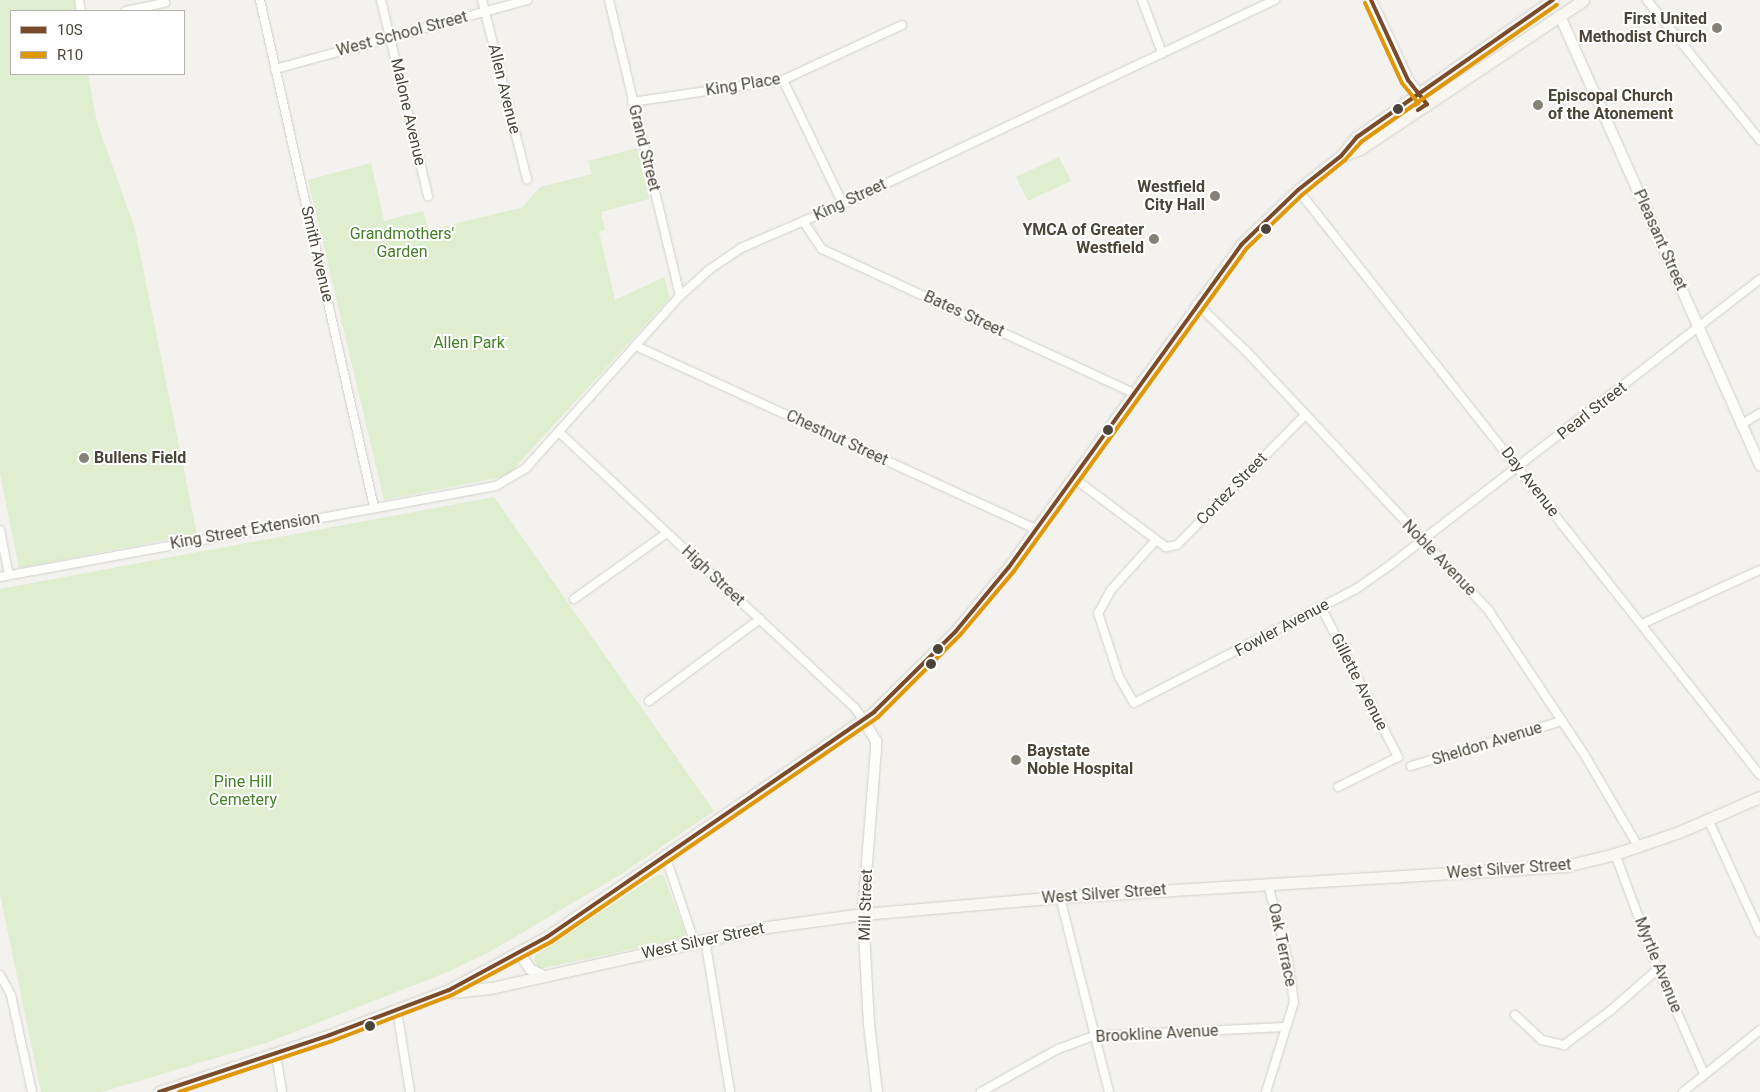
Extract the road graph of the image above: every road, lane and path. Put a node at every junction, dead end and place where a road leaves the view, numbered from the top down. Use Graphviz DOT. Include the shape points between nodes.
graph roads {
  1 [pos="260,0"];
  2 [pos="381,0"];
  3 [pos="482,0"];
  4 [pos="528,0"];
  5 [pos="609,0"];
  6 [pos="1142,0"];
  7 [pos="1275,0"];
  8 [pos="1371,0"];
  9 [pos="1583,0"];
  10 [pos="1647,0"];
  11 [pos="1552,1"];
  12 [pos="165,3"];
  13 [pos="131,10"];
  14 [pos="485,12"];
  15 [pos="1560,16"];
  16 [pos="902,25"];
  17 [pos="390,36"];
  18 [pos="1485,46"];
  19 [pos="1162,53"];
  20 [pos="1495,60"];
  21 [pos="275,69"];
  22 [pos="783,80"];
  23 [pos="1417,93"];
  24 [pos="632,102"];
  25 [pos="1427,104"];
  26 [pos="1760,140"];
  27 [pos="1342,156"];
  28 [pos="527,178"];
  29 [pos="1298,190"];
  30 [pos="428,196"];
  31 [pos="842,204"];
  32 [pos="803,221"];
  33 [pos="1760,279"];
  34 [pos="680,296"];
  35 [pos="1197,304"];
  36 [pos="1699,329"];
  37 [pos="636,346"];
  38 [pos="1136,394"];
  39 [pos="1760,413"];
  40 [pos="1304,416"];
  41 [pos="1742,424"];
  42 [pos="560,433"];
  43 [pos="1760,465"];
  44 [pos="1519,468"];
  45 [pos="1076,478"];
  46 [pos="490,488"];
  47 [pos="374,508"];
  48 [pos="0,530"];
  49 [pos="1037,530"];
  50 [pos="667,532"];
  51 [pos="1156,540"];
  52 [pos="1422,540"];
  53 [pos="1760,570"];
  54 [pos="9,575"];
  55 [pos="0,577"];
  56 [pos="574,599"];
  57 [pos="1321,607"];
  58 [pos="760,620"];
  59 [pos="1642,624"];
  60 [pos="649,701"];
  61 [pos="863,720"];
  62 [pos="1562,721"];
  63 [pos="1412,766"];
  64 [pos="1760,775"];
  65 [pos="1338,787"];
  66 [pos="1760,797"];
  67 [pos="1708,819"];
  68 [pos="1638,846"];
  69 [pos="1615,854"];
  70 [pos="666,858"];
  71 [pos="1268,884"];
  72 [pos="1060,897"];
  73 [pos="863,914"];
  74 [pos="1760,933"];
  75 [pos="706,939"];
  76 [pos="694,941"];
  77 [pos="519,952"];
  78 [pos="1658,969"];
  79 [pos="0,975"];
  80 [pos="545,977"];
  81 [pos="444,992"];
  82 [pos="397,1010"];
  83 [pos="1515,1016"];
  84 [pos="1286,1027"];
  85 [pos="1760,1030"];
  86 [pos="1094,1036"];
  87 [pos="276,1054"];
  88 [pos="1704,1074"];
  89 [pos="32,1092"];
  90 [pos="160,1092"];
  91 [pos="282,1092"];
  92 [pos="410,1092"];
  93 [pos="730,1092"];
  94 [pos="877,1092"];
  95 [pos="981,1092"];
  96 [pos="1109,1092"];
  97 [pos="1266,1092"];
  98 [pos="1683,1092"];
  1 -- 21 [label="street, Smith Avenue"];
  2 -- 17 [label="street, Malone Avenue"];
  3 -- 14 [label="street, Allen Avenue"];
  4 -- 14 [label="street, West School Street"];
  5 -- 24 [label="street, Grand Street"];
  6 -- 19 [label="street"];
  7 -- 19 [label="street, King Street"];
  8 -- 23 [label="street"];
  9 -- 15 [label="main road"];
  10 -- 26 [label="street"];
  11 -- 15 [label="main road"];
  11 -- 18 [label="main road"];
  12 -- 13 [label="street"];
  14 -- 17 [label="street, West School Street"];
  14 -- 28 [label="street, Allen Avenue"];
  15 -- 20 [label="main road"];
  15 -- 36 [label="street, Pleasant Street"];
  16 -- 22 [label="street, King Place"];
  17 -- 21 [label="street, West School Street"];
  17 -- 30 [label="street, Malone Avenue"];
  18 -- 20 [label="main road"];
  18 -- 23 [label="main road"];
  19 -- 31 [label="street, King Street"];
  20 -- 25 [label="main road"];
  21 -- 47 [label="street, Smith Avenue"];
  22 -- 24 [label="street, King Place"];
  22 -- 31 [label="street"];
  23 -- 25 [label="street"];
  23 -- 27 [label="main road" via="1357,137"];
  24 -- 34 [label="street, Grand Street"];
  25 -- 27 [label="main road" via="1360,150"];
  27 -- 29 [label="main road"];
  29 -- 35 [label="main road" via="1241,245"];
  29 -- 44 [label="street, Day Avenue"];
  31 -- 32 [label="street, King Street"];
  32 -- 34 [label="street, King Street" via="742,248 710,269"];
  32 -- 38 [label="street, Bates Street" via="822,249"];
  33 -- 36 [label="street, Pearl Street"];
  34 -- 37 [label="street, King Street"];
  35 -- 38 [label="main road"];
  35 -- 40 [label="street, Noble Avenue"];
  36 -- 41 [label="street, Pleasant Street"];
  36 -- 44 [label="street, Pearl Street"];
  37 -- 42 [label="street, King Street"];
  37 -- 49 [label="street, Chestnut Street"];
  38 -- 45 [label="main road"];
  39 -- 41 [label="street"];
  40 -- 51 [label="street, Cortez Street" via="1177,545 1166,546"];
  40 -- 52 [label="street, Noble Avenue"];
  41 -- 43 [label="street, Pleasant Street"];
  42 -- 46 [label="street, King Street" via="517,476"];
  42 -- 50 [label="street, High Street"];
  44 -- 52 [label="street, Pearl Street"];
  44 -- 59 [label="street, Day Avenue"];
  45 -- 49 [label="main road"];
  45 -- 51 [label="street"];
  46 -- 47 [label="street, King Street Extension"];
  47 -- 54 [label="street, King Street Extension"];
  48 -- 54 [label="street"];
  49 -- 61 [label="main road" via="956,630"];
  50 -- 56 [label="street"];
  50 -- 58 [label="street, High Street"];
  51 -- 57 [label="street, Fowler Avenue" via="1100,605 1099,621 1119,677 1134,703"];
  52 -- 57 [label="street, Fowler Avenue" via="1356,589"];
  52 -- 62 [label="street, Noble Avenue" via="1489,611"];
  53 -- 59 [label="street"];
  54 -- 55 [label="street, King Street Extension"];
  57 -- 65 [label="street, Gillette Avenue" via="1398,757"];
  58 -- 60 [label="street"];
  58 -- 61 [label="street, High Street" via="855,708"];
  59 -- 64 [label="street, Day Avenue"];
  61 -- 70 [label="main road"];
  61 -- 73 [label="street, Mill Street" via="873,735 876,748"];
  62 -- 63 [label="street, Sheldon Avenue"];
  62 -- 68 [label="street, Noble Avenue"];
  66 -- 67 [label="main road, West Silver Street"];
  67 -- 68 [label="main road, West Silver Street"];
  67 -- 74 [label="street"];
  68 -- 69 [label="main road, West Silver Street"];
  69 -- 71 [label="main road, West Silver Street" via="1566,866 1521,870"];
  69 -- 78 [label="street, Myrtle Avenue"];
  70 -- 76 [label="street"];
  70 -- 77 [label="main road"];
  71 -- 72 [label="main road, West Silver Street"];
  71 -- 84 [label="street, Oak Terrace" via="1288,961 1294,1002"];
  72 -- 73 [label="main road, West Silver Street"];
  72 -- 86 [label="street"];
  73 -- 75 [label="main road, West Silver Street"];
  73 -- 94 [label="street, Mill Street" via="869,1024"];
  75 -- 76 [label="main road, West Silver Street"];
  75 -- 93 [label="street"];
  76 -- 80 [label="main road, West Silver Street"];
  77 -- 80 [label="street" via="530,969"];
  77 -- 81 [label="main road"];
  78 -- 83 [label="street" via="1610,1012 1564,1044 1542,1040"];
  78 -- 88 [label="street, Myrtle Avenue"];
  79 -- 89 [label="street" via="13,1004"];
  80 -- 81 [label="main road, West Silver Street" via="491,988"];
  81 -- 82 [label="main road"];
  82 -- 87 [label="main road"];
  82 -- 92 [label="street"];
  84 -- 86 [label="street, Brookline Avenue"];
  84 -- 97 [label="street, Oak Terrace"];
  85 -- 88 [label="street"];
  86 -- 95 [label="street, Brookline Avenue" via="1058,1049"];
  86 -- 96 [label="street"];
  87 -- 90 [label="main road"];
  87 -- 91 [label="street"];
  88 -- 98 [label="street"];
}
